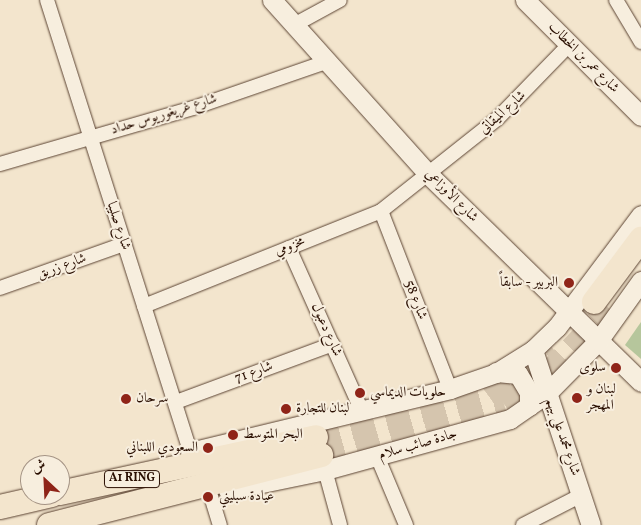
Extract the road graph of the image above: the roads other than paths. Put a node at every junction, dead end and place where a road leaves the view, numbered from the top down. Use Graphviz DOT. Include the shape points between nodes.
graph roads {
  1 [pos="47,0"];
  2 [pos="272,0"];
  3 [pos="340,0"];
  4 [pos="525,0"];
  5 [pos="616,0"];
  6 [pos="294,25"];
  7 [pos="641,42"];
  8 [pos="570,44"];
  9 [pos="326,62"];
  10 [pos="641,116"];
  11 [pos="89,138"];
  12 [pos="0,164"];
  13 [pos="429,175"];
  14 [pos="381,211"];
  15 [pos="641,215"];
  16 [pos="641,239"];
  17 [pos="124,244"];
  18 [pos="289,248"];
  19 [pos="641,265"];
  20 [pos="641,281"];
  21 [pos="0,288"];
  22 [pos="601,305"];
  23 [pos="144,306"];
  24 [pos="568,312"];
  25 [pos="598,341"];
  26 [pos="333,344"];
  27 [pos="533,350"];
  28 [pos="496,372"];
  29 [pos="641,382"];
  30 [pos="450,390"];
  31 [pos="546,394"];
  32 [pos="176,402"];
  33 [pos="528,406"];
  34 [pos="362,411"];
  35 [pos="190,452"];
  36 [pos="321,454"];
  37 [pos="377,456"];
  38 [pos="70,490"];
  39 [pos="70,491"];
  40 [pos="210,493"];
  41 [pos="582,495"];
  42 [pos="20,502"];
  43 [pos="0,507"];
  44 [pos="58,524"];
  45 [pos="220,525"];
  46 [pos="340,525"];
  47 [pos="406,525"];
  48 [pos="523,525"];
  49 [pos="591,525"];
  1 -- 11 [label="street, شارع صليبا"];
  2 -- 6 [label="street, شارع الأوزاعي"];
  3 -- 6 [label="street"];
  4 -- 8 [label="street, شارع عمر بن الخطاب"];
  5 -- 7 [label="street"];
  6 -- 9 [label="street, شارع الأوزاعي"];
  8 -- 10 [label="street, شارع عمر بن الخطاب"];
  8 -- 13 [label="street, شارع الميقاتي" via="497,119"];
  9 -- 11 [label="street, شارع غريغوريوس حداد"];
  9 -- 13 [label="street, شارع الأوزاعي"];
  11 -- 12 [label="street, شارع غريغوريوس حداد"];
  11 -- 17 [label="street, شارع صليبا"];
  13 -- 14 [label="street, مخزومي"];
  13 -- 24 [label="street, شارع الأوزاعي"];
  14 -- 18 [label="street, مخزومي"];
  14 -- 30 [label="street, شارع 58"];
  15 -- 22 [label="street"];
  16 -- 22 [label="highway"];
  17 -- 21 [label="street, شارع زريق"];
  17 -- 23 [label="street, شارع صليبا"];
  18 -- 23 [label="street, مخزومي"];
  18 -- 26 [label="street, شارع دعبول"];
  19 -- 22 [label="highway"];
  20 -- 22 [label="street"];
  22 -- 24 [label="street"];
  22 -- 25 [label="street, جادة صائب سلام"];
  23 -- 32 [label="street, شارع صليبا"];
  24 -- 25 [label="street, شارع الأوزاعي"];
  24 -- 27 [label="street"];
  25 -- 29 [label="street, شارع الأوزاعي"];
  25 -- 31 [label="street, جادة صائب سلام"];
  26 -- 32 [label="street, شارع 71"];
  26 -- 34 [label="street, شارع دعبول"];
  27 -- 28 [label="street"];
  27 -- 31 [label="street, شارع محمد علي بيهم"];
  28 -- 30 [label="street"];
  28 -- 33 [label="street" via="518,374 530,392"];
  30 -- 34 [label="street"];
  31 -- 33 [label="street, جادة صائب سلام"];
  31 -- 41 [label="street, شارع محمد علي بيهم"];
  32 -- 35 [label="street, شارع صليبا"];
  33 -- 37 [label="street, جادة صائب سلام" via="510,419"];
  34 -- 35 [label="street"];
  35 -- 38 [label="highway"];
  36 -- 37 [label="street, جادة صائب سلام"];
  36 -- 39 [label="highway, جادة صائب سلام / A1 RING"];
  36 -- 40 [label="street, جادة صائب سلام"];
  36 -- 44 [label="highway, جادة صائب سلام / A1 RING"];
  36 -- 46 [label="street"];
  37 -- 47 [label="street"];
  40 -- 44 [label="highway"];
  40 -- 45 [label="street"];
  41 -- 48 [label="street"];
  41 -- 49 [label="street, شارع محمد علي بيهم"];
  42 -- 43 [label="highway, جادة صائب سلام / A1 RING"];
}
